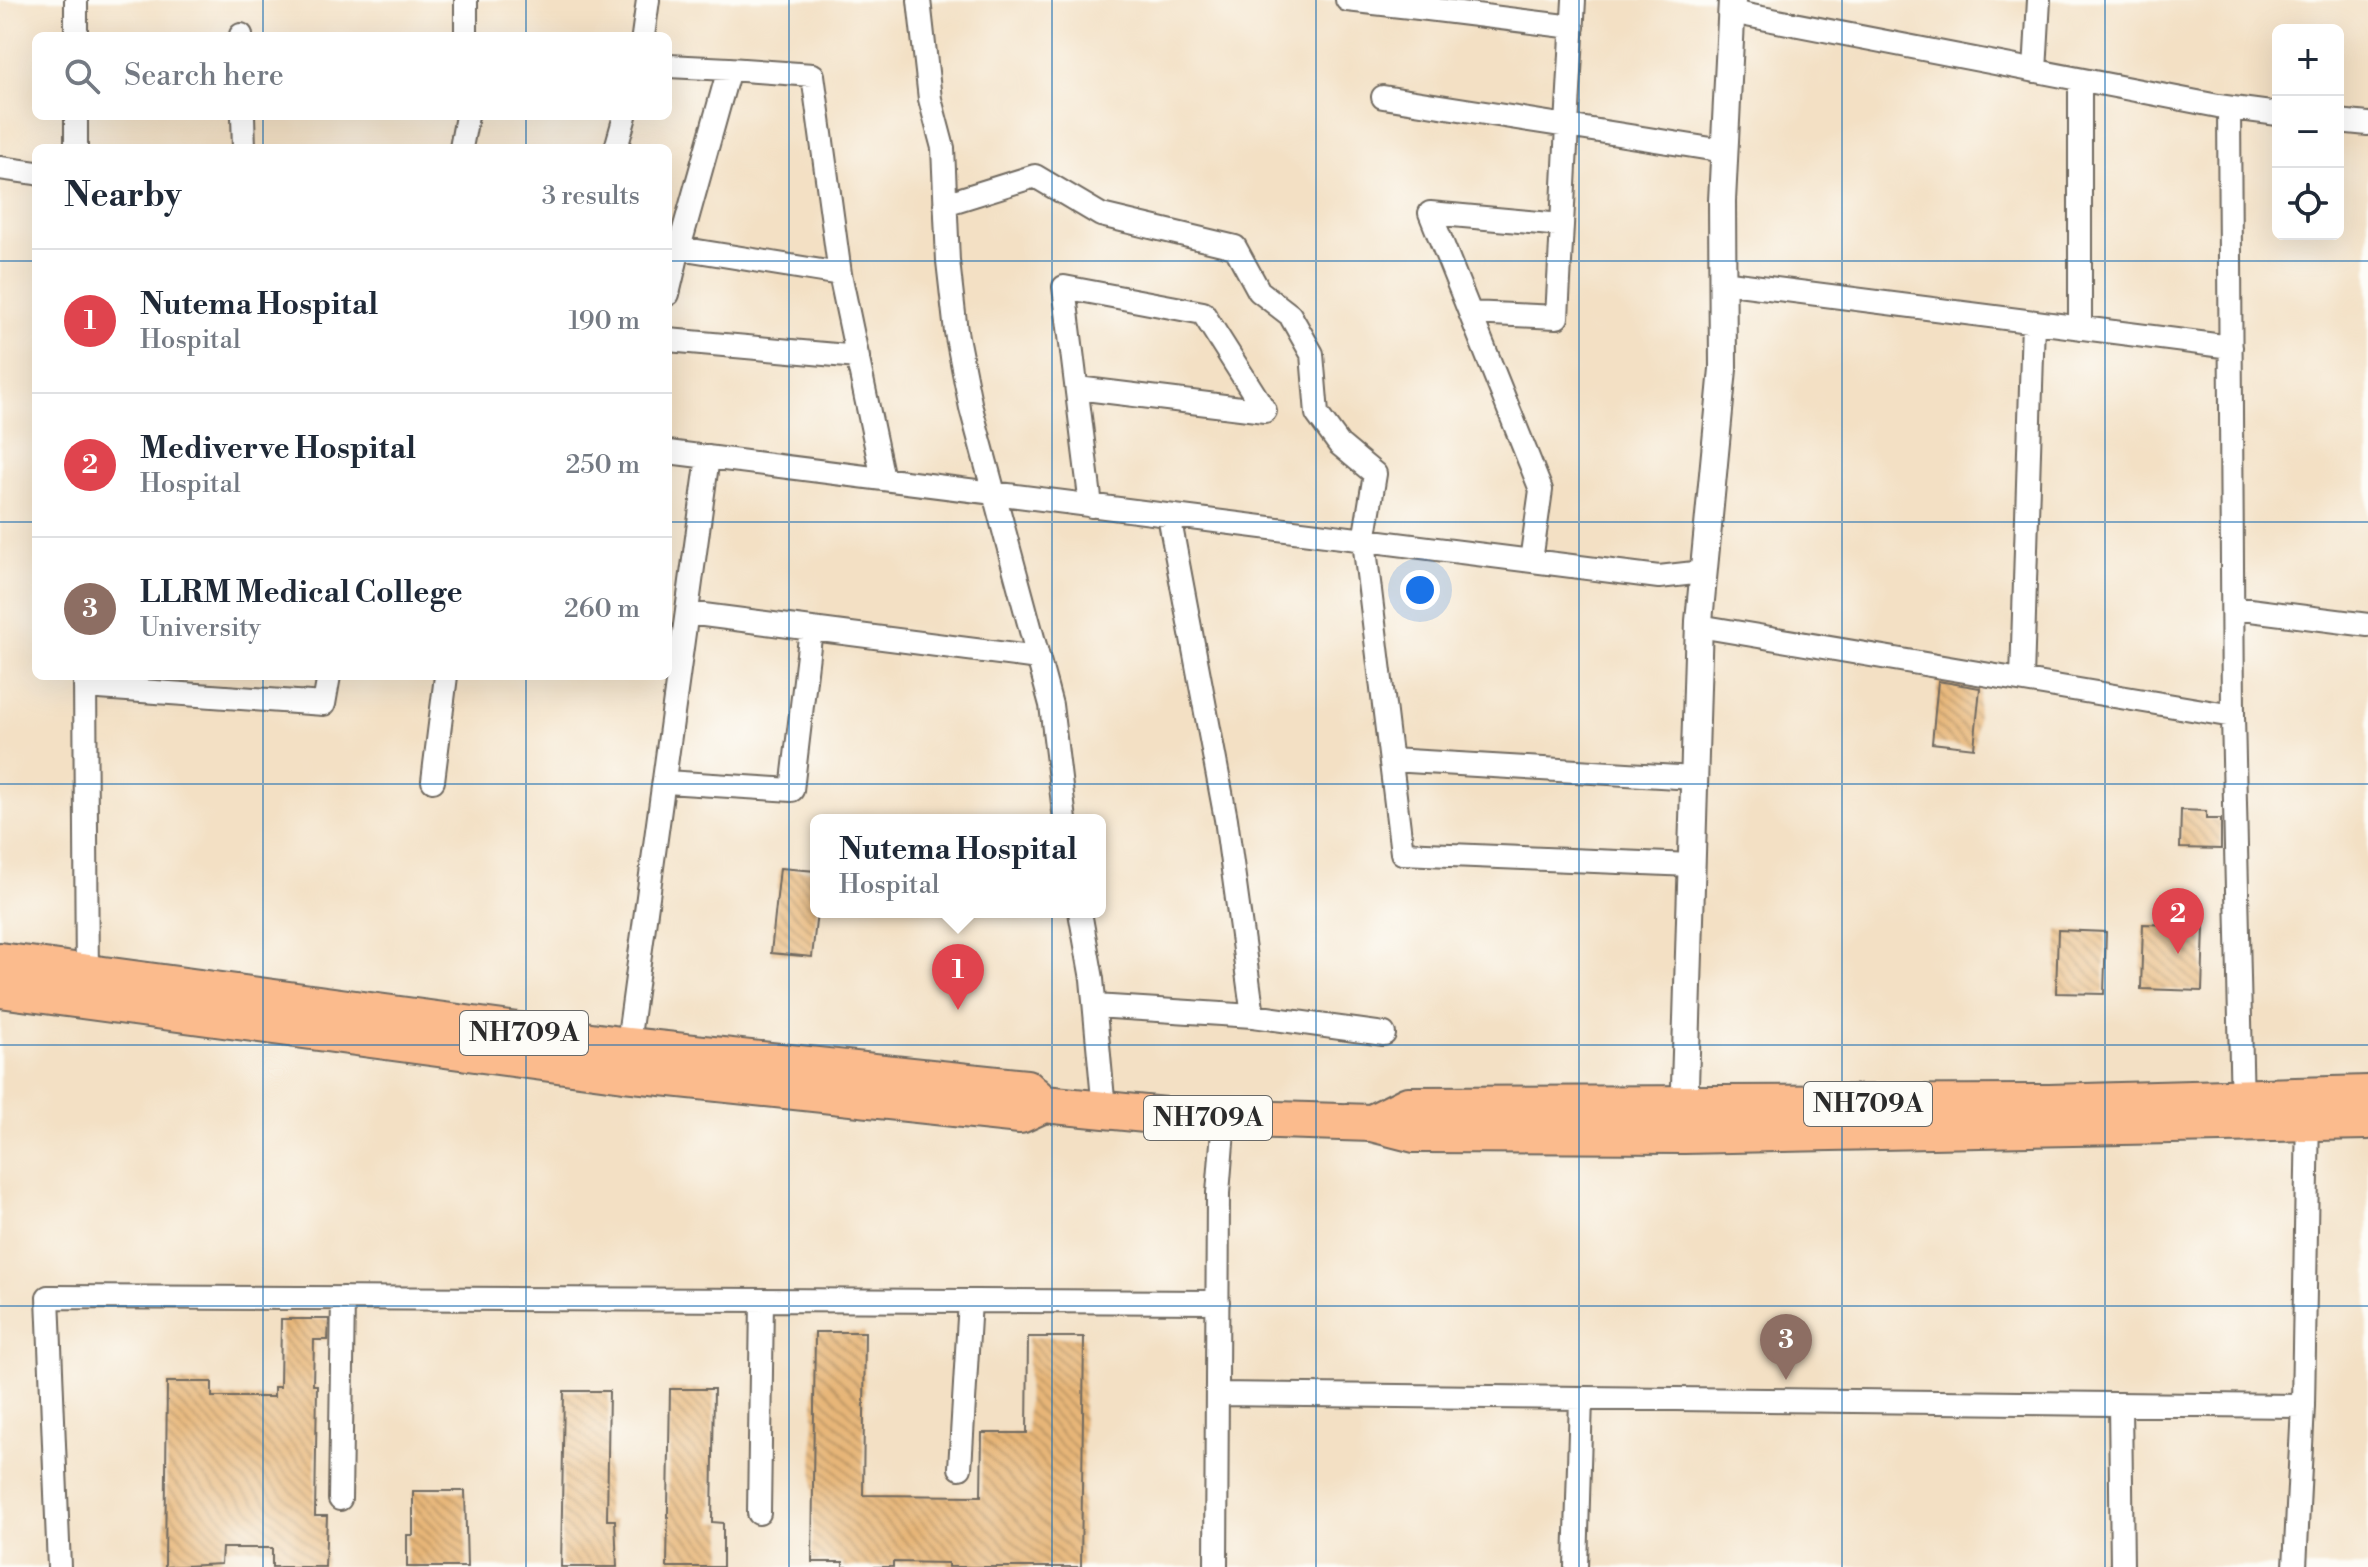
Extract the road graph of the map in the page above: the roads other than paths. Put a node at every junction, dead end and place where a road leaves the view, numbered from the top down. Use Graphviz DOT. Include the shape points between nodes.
graph roads {
  1 [pos="76,0"];
  2 [pos="466,0"];
  3 [pos="648,0"];
  4 [pos="919,0"];
  5 [pos="1347,0"];
  6 [pos="1574,0"];
  7 [pos="2039,0"];
  8 [pos="1429,5"];
  9 [pos="1731,6"];
  10 [pos="1573,27"];
  11 [pos="76,32"];
  12 [pos="466,32"];
  13 [pos="644,32"];
  14 [pos="672,66"];
  15 [pos="729,69"];
  16 [pos="2035,71"];
  17 [pos="2080,80"];
  18 [pos="1383,97"];
  19 [pos="2229,108"];
  20 [pos="2272,113"];
  21 [pos="76,120"];
  22 [pos="243,120"];
  23 [pos="466,120"];
  24 [pos="624,120"];
  25 [pos="2344,122"];
  26 [pos="2368,124"];
  27 [pos="1567,126"];
  28 [pos="76,144"];
  29 [pos="244,144"];
  30 [pos="462,144"];
  31 [pos="617,144"];
  32 [pos="1724,151"];
  33 [pos="0,168"];
  34 [pos="32,172"];
  35 [pos="945,204"];
  36 [pos="1562,225"];
  37 [pos="679,248"];
  38 [pos="840,274"];
  39 [pos="672,277"];
  40 [pos="1722,282"];
  41 [pos="1470,313"];
  42 [pos="2033,322"];
  43 [pos="2080,328"];
  44 [pos="672,340"];
  45 [pos="2231,347"];
  46 [pos="858,357"];
  47 [pos="1077,388"];
  48 [pos="672,452"];
  49 [pos="708,457"];
  50 [pos="883,479"];
  51 [pos="994,494"];
  52 [pos="1091,506"];
  53 [pos="1169,516"];
  54 [pos="1364,541"];
  55 [pos="1531,561"];
  56 [pos="1703,572"];
  57 [pos="2234,608"];
  58 [pos="688,613"];
  59 [pos="2368,625"];
  60 [pos="1699,626"];
  61 [pos="811,629"];
  62 [pos="1038,658"];
  63 [pos="2022,679"];
  64 [pos="328,680"];
  65 [pos="446,680"];
  66 [pos="85,681"];
  67 [pos="2233,716"];
  68 [pos="1391,760"];
  69 [pos="1694,778"];
  70 [pos="433,781"];
  71 [pos="666,782"];
  72 [pos="1064,814"];
  73 [pos="1692,865"];
  74 [pos="1081,918"];
  75 [pos="0,961"];
  76 [pos="87,987"];
  77 [pos="0,989"];
  78 [pos="1095,1006"];
  79 [pos="1253,1016"];
  80 [pos="1384,1034"];
  81 [pos="626,1060"];
  82 [pos="2368,1094"];
  83 [pos="1104,1110"];
  84 [pos="2308,1110"];
  85 [pos="2242,1111"];
  86 [pos="1224,1118"];
  87 [pos="1684,1120"];
  88 [pos="2368,1121"];
  89 [pos="343,1298"];
  90 [pos="762,1300"];
  91 [pos="970,1301"];
  92 [pos="1218,1302"];
  93 [pos="1217,1394"];
  94 [pos="1581,1398"];
  95 [pos="2120,1404"];
  96 [pos="2303,1406"];
  97 [pos="960,1468"];
  98 [pos="340,1499"];
  99 [pos="759,1513"];
  100 [pos="59,1567"];
  101 [pos="1216,1567"];
  102 [pos="1576,1567"];
  103 [pos="2122,1567"];
  104 [pos="2295,1567"];
  1 -- 11 [label="street"];
  2 -- 12 [label="street"];
  3 -- 13 [label="street"];
  4 -- 35 [label="street" via="930,99 943,148"];
  5 -- 8 [label="street"];
  6 -- 10 [label="street"];
  7 -- 16 [label="street"];
  8 -- 10 [label="street"];
  9 -- 16 [label="street"];
  9 -- 32 [label="street"];
  10 -- 27 [label="street"];
  14 -- 15 [label="street"];
  15 -- 37 [label="street"];
  15 -- 38 [label="street" via="813,75"];
  16 -- 17 [label="street"];
  17 -- 19 [label="street"];
  17 -- 43 [label="street"];
  18 -- 27 [label="street"];
  19 -- 20 [label="street"];
  19 -- 45 [label="street"];
  21 -- 28 [label="street"];
  22 -- 29 [label="street"];
  23 -- 30 [label="street"];
  24 -- 31 [label="street"];
  25 -- 26 [label="street"];
  27 -- 32 [label="street"];
  27 -- 36 [label="street"];
  32 -- 40 [label="street"];
  33 -- 34 [label="street"];
  35 -- 51 [label="street" via="956,332"];
  35 -- 54 [label="street" via="1035,176 1101,215 1235,247 1259,291 1290,315 1312,354 1317,414 1339,444 1375,474"];
  36 -- 41 [label="street" via="1557,317"];
  36 -- 41 [label="street" via="1430,213"];
  37 -- 38 [label="street"];
  37 -- 39 [label="street"];
  38 -- 46 [label="street"];
  40 -- 42 [label="street"];
  40 -- 56 [label="street" via="1723,369"];
  41 -- 55 [label="street" via="1541,490"];
  42 -- 43 [label="street"];
  42 -- 63 [label="street"];
  43 -- 45 [label="street"];
  44 -- 46 [label="street"];
  45 -- 57 [label="street"];
  46 -- 50 [label="street"];
  47 -- 47 [label="street" via="1064,287 1203,313 1265,411"];
  47 -- 52 [label="street"];
  48 -- 49 [label="street"];
  49 -- 50 [label="street"];
  49 -- 58 [label="street"];
  50 -- 51 [label="street"];
  51 -- 52 [label="street"];
  51 -- 62 [label="street"];
  52 -- 53 [label="street"];
  53 -- 54 [label="street"];
  53 -- 79 [label="street" via="1226,819"];
  54 -- 55 [label="street"];
  54 -- 68 [label="street"];
  55 -- 56 [label="street" via="1659,577"];
  56 -- 60 [label="street"];
  57 -- 59 [label="street"];
  57 -- 67 [label="street"];
  58 -- 61 [label="street"];
  58 -- 71 [label="street"];
  60 -- 63 [label="street"];
  60 -- 69 [label="street"];
  61 -- 62 [label="street"];
  61 -- 71 [label="street" via="792,790"];
  62 -- 72 [label="street" via="1051,705"];
  63 -- 67 [label="street"];
  64 -- 66 [label="street" via="324,704"];
  65 -- 70 [label="street"];
  66 -- 76 [label="street"];
  67 -- 85 [label="street"];
  68 -- 69 [label="street"];
  68 -- 73 [label="street" via="1402,853"];
  69 -- 73 [label="street"];
  71 -- 81 [label="street"];
  73 -- 87 [label="street"];
  74 -- 78 [label="street"];
  75 -- 76 [label="highway, NH709A"];
  76 -- 77 [label="highway, NH709A"];
  76 -- 81 [label="highway, NH709A"];
  78 -- 79 [label="street"];
  78 -- 83 [label="street"];
  79 -- 80 [label="street"];
  81 -- 83 [label="highway, NH709A" via="1020,1115 1044,1104"];
  82 -- 84 [label="highway, NH709A"];
  83 -- 86 [label="highway, NH709A"];
  84 -- 85 [label="highway, NH709A"];
  84 -- 88 [label="highway, NH709A"];
  84 -- 96 [label="street"];
  85 -- 87 [label="highway, NH709A"];
  86 -- 87 [label="highway, NH709A" via="1372,1123 1415,1134"];
  86 -- 92 [label="street"];
  89 -- 90 [label="street"];
  89 -- 98 [label="street"];
  89 -- 100 [label="street" via="48,1297"];
  90 -- 91 [label="street"];
  90 -- 99 [label="street"];
  91 -- 92 [label="street"];
  91 -- 97 [label="street"];
  92 -- 93 [label="street"];
  93 -- 94 [label="street"];
  93 -- 101 [label="street"];
  94 -- 95 [label="street"];
  94 -- 102 [label="street"];
  95 -- 96 [label="street"];
  95 -- 103 [label="street"];
  96 -- 104 [label="street"];
}
